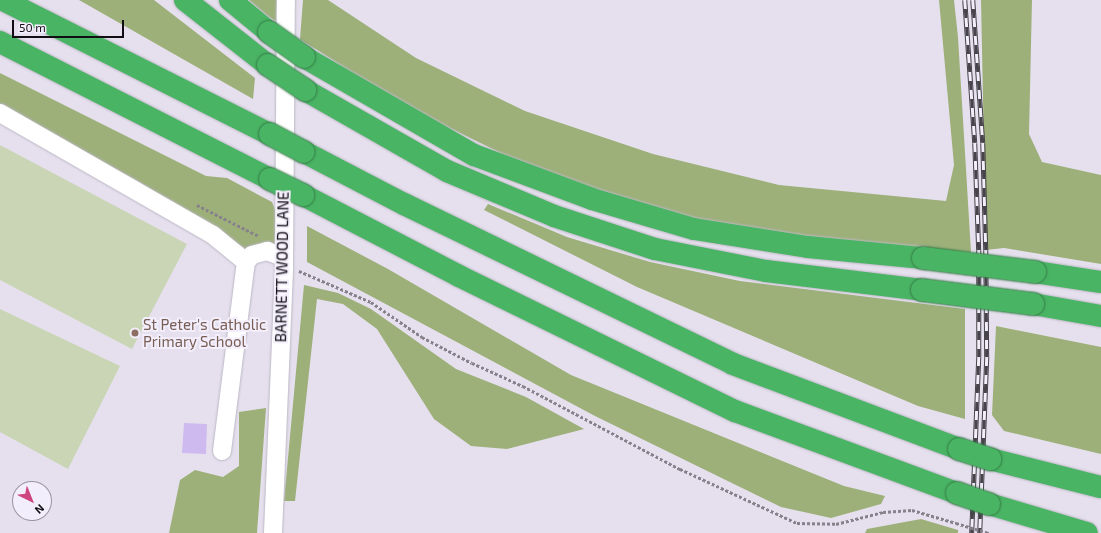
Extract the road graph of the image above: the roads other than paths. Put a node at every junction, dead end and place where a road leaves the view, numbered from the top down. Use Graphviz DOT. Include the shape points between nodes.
graph roads {
  1 [pos="3,0"];
  2 [pos="185,0"];
  3 [pos="230,0"];
  4 [pos="286,0"];
  5 [pos="24,7"];
  6 [pos="0,42"];
  7 [pos="0,113"];
  8 [pos="283,261"];
  9 [pos="246,262"];
  10 [pos="1101,282"];
  11 [pos="1101,316"];
  12 [pos="222,451"];
  13 [pos="1101,488"];
  14 [pos="273,533"];
  15 [pos="1087,533"];
  1 -- 5 [label="highway"];
  2 -- 11 [label="highway, bridge" via="304,90 447,171 554,216 656,250 766,271 1033,304"];
  3 -- 10 [label="highway, bridge" via="304,57 474,154 592,199 694,230 808,247 923,258"];
  4 -- 8 [label="street, BARNETT WOOD LANE"];
  5 -- 13 [label="highway, bridge" via="404,204 733,364 959,449"];
  6 -- 15 [label="highway, bridge" via="459,276 735,411 957,493"];
  7 -- 9 [label="street" via="213,235"];
  8 -- 9 [label="street" via="267,251 252,255"];
  8 -- 14 [label="street, BARNETT WOOD LANE"];
  9 -- 12 [label="street"];
}
